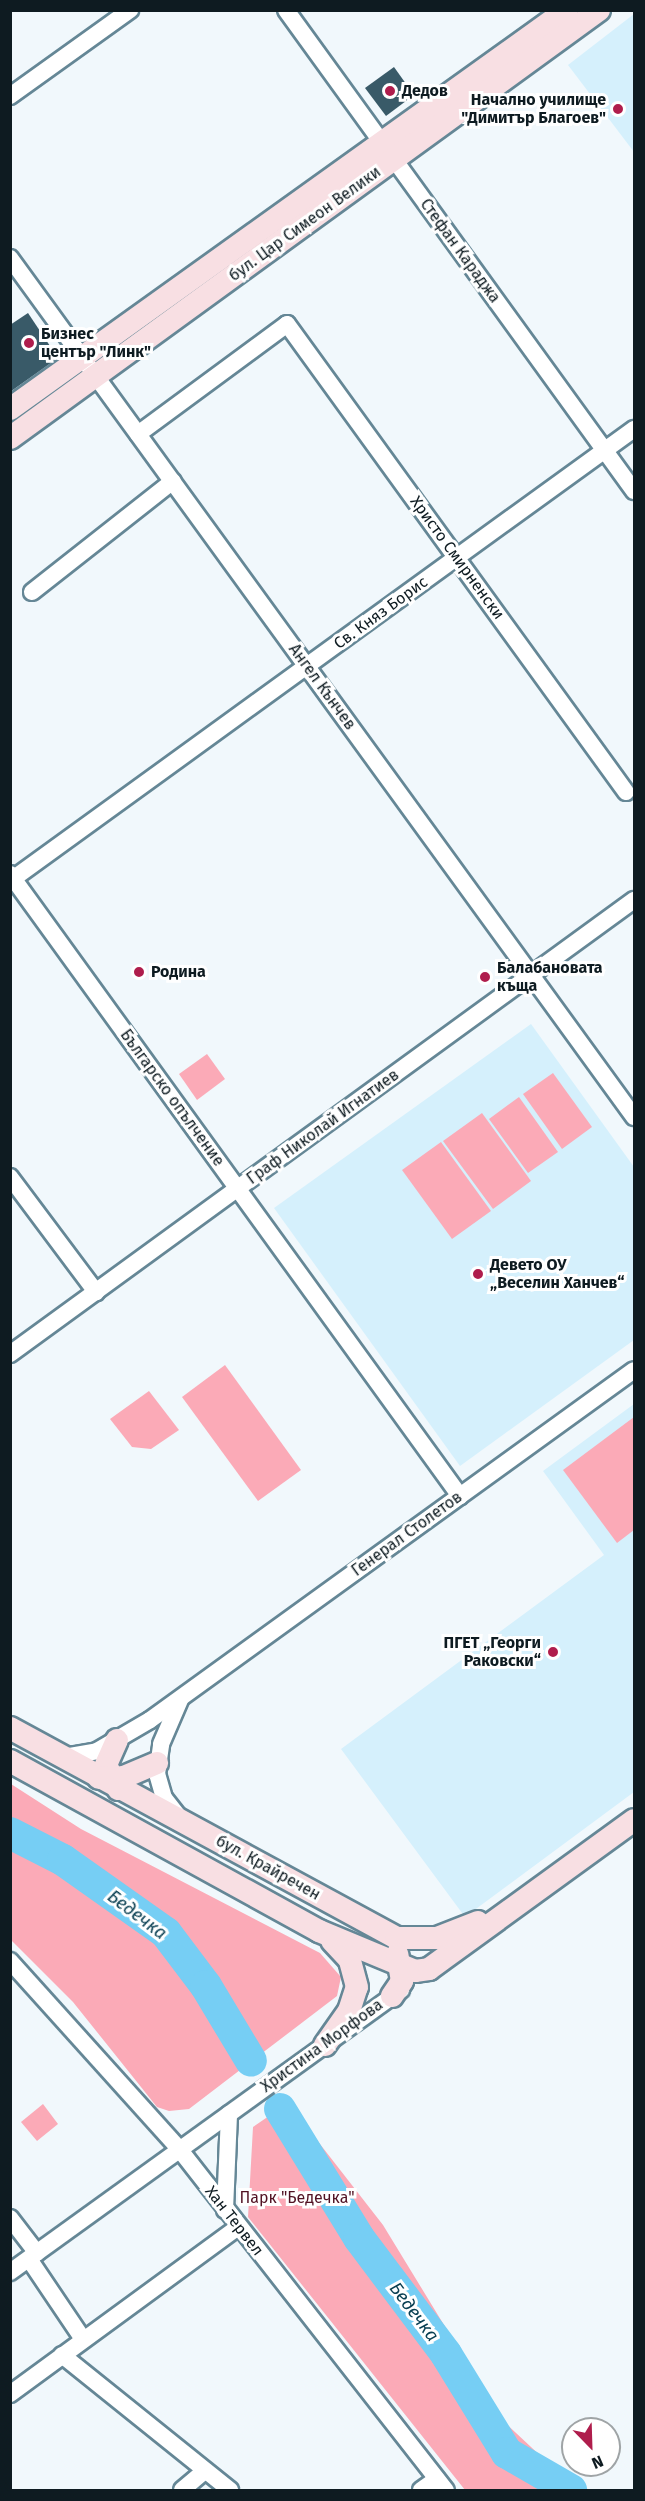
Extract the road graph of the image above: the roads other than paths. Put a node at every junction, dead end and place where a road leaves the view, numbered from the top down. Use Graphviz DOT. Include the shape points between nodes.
graph roads {
  1 [pos="130,10"];
  2 [pos="286,10"];
  3 [pos="567,10"];
  4 [pos="599,10"];
  5 [pos="10,96"];
  6 [pos="388,151"];
  7 [pos="10,258"];
  8 [pos="83,357"];
  9 [pos="96,376"];
  10 [pos="10,409"];
  11 [pos="634,429"];
  12 [pos="138,434"];
  13 [pos="10,438"];
  14 [pos="605,451"];
  15 [pos="173,481"];
  16 [pos="634,491"];
  17 [pos="457,558"];
  18 [pos="32,592"];
  19 [pos="307,666"];
  20 [pos="626,792"];
  21 [pos="12,878"];
  22 [pos="634,900"];
  23 [pos="531,975"];
  24 [pos="634,1117"];
  25 [pos="10,1177"];
  26 [pos="238,1188"];
  27 [pos="96,1292"];
  28 [pos="10,1353"];
  29 [pos="634,1370"];
  30 [pos="460,1496"];
  31 [pos="180,1699"];
  32 [pos="10,1728"];
  33 [pos="117,1740"];
  34 [pos="63,1757"];
  35 [pos="10,1761"];
  36 [pos="157,1763"];
  37 [pos="41,1777"];
  38 [pos="109,1780"];
  39 [pos="634,1820"];
  40 [pos="183,1822"];
  41 [pos="168,1847"];
  42 [pos="533,1894"];
  43 [pos="319,1930"];
  44 [pos="387,1934"];
  45 [pos="10,1961"];
  46 [pos="400,1967"];
  47 [pos="429,1969"];
  48 [pos="392,1996"];
  49 [pos="325,2045"];
  50 [pos="234,2111"];
  51 [pos="180,2150"];
  52 [pos="225,2210"];
  53 [pos="10,2218"];
  54 [pos="238,2227"];
  55 [pos="33,2256"];
  56 [pos="10,2272"];
  57 [pos="83,2339"];
  58 [pos="62,2355"];
  59 [pos="10,2394"];
  60 [pos="205,2470"];
  61 [pos="442,2484"];
  62 [pos="182,2490"];
  63 [pos="230,2490"];
  64 [pos="421,2490"];
  1 -- 5 [label="street"];
  2 -- 6 [label="street, Стефан Караджа"];
  3 -- 6 [label="main road, бул. Цар Симеон Велики"];
  4 -- 6 [label="main road, бул. Цар Симеон Велики"];
  6 -- 8 [label="main road, бул. Цар Симеон Велики"];
  6 -- 9 [label="main road, бул. Цар Симеон Велики"];
  6 -- 14 [label="street, Стефан Караджа"];
  7 -- 8 [label="street, Ангел Кънчев"];
  8 -- 9 [label="street, Ангел Кънчев"];
  8 -- 10 [label="main road, бул. Цар Симеон Велики"];
  9 -- 12 [label="street, Ангел Кънчев"];
  9 -- 13 [label="main road, бул. Цар Симеон Велики"];
  11 -- 14 [label="street, Св. Княз Борис"];
  12 -- 15 [label="street, Ангел Кънчев"];
  12 -- 17 [label="street, Христо Смирненски" via="287,324"];
  14 -- 16 [label="street, Стефан Караджа"];
  14 -- 17 [label="street, Св. Княз Борис"];
  15 -- 18 [label="street"];
  15 -- 19 [label="street, Ангел Кънчев"];
  17 -- 19 [label="street, Св. Княз Борис"];
  17 -- 20 [label="street, Христо Смирненски"];
  19 -- 21 [label="street, Св. Княз Борис"];
  19 -- 23 [label="street, Ангел Кънчев"];
  21 -- 26 [label="street, Българско опълчение"];
  22 -- 23 [label="street, Граф Николай Игнатиев"];
  23 -- 24 [label="street, Ангел Кънчев"];
  23 -- 26 [label="street, Граф Николай Игнатиев"];
  25 -- 27 [label="street"];
  26 -- 27 [label="street, Граф Николай Игнатиев"];
  26 -- 30 [label="street, Българско опълчение"];
  27 -- 28 [label="street, Граф Николай Игнатиев"];
  29 -- 30 [label="street, Генерал Столетов"];
  30 -- 31 [label="street, Генерал Столетов"];
  31 -- 33 [label="street, Генерал Столетов"];
  31 -- 36 [label="street"];
  32 -- 34 [label="main road, бул. Крайречен"];
  33 -- 34 [label="street, Генерал Столетов" via="89,1754"];
  33 -- 38 [label="main road" via="105,1760"];
  34 -- 38 [label="main road, бул. Крайречен"];
  35 -- 37 [label="main road, бул. Крайречен"];
  36 -- 38 [label="main road"];
  36 -- 40 [label="street" via="164,1798"];
  37 -- 38 [label="main road"];
  37 -- 41 [label="main road, бул. Крайречен"];
  38 -- 40 [label="main road, бул. Крайречен"];
  38 -- 41 [label="main road"];
  39 -- 42 [label="main road, Христина Морфова"];
  40 -- 44 [label="main road, бул. Крайречен"];
  41 -- 43 [label="main road, бул. Крайречен"];
  42 -- 44 [label="main road, бул. Крайречен" via="447,1935 412,1941"];
  42 -- 47 [label="main road, Христина Морфова"];
  43 -- 46 [label="main road, бул. Крайречен"];
  43 -- 49 [label="main road" via="350,1960 357,1987 350,2011"];
  44 -- 46 [label="main road"];
  45 -- 51 [label="street, Хан Тервел" via="43,1992"];
  46 -- 47 [label="main road, бул. Крайречен"];
  46 -- 48 [label="main road" via="402,1981"];
  47 -- 48 [label="street, Христина Морфова"];
  48 -- 49 [label="street, Христина Морфова"];
  49 -- 50 [label="street, Христина Морфова"];
  50 -- 51 [label="street, Христина Морфова"];
  50 -- 52 [label="street"];
  51 -- 52 [label="street, Хан Тервел"];
  51 -- 55 [label="street, Христина Морфова"];
  52 -- 54 [label="street, Хан Тервел"];
  53 -- 55 [label="street"];
  54 -- 57 [label="street"];
  54 -- 61 [label="street, Хан Тервел"];
  55 -- 56 [label="street, Христина Морфова"];
  55 -- 57 [label="street"];
  57 -- 58 [label="street"];
  58 -- 59 [label="street"];
  58 -- 60 [label="street"];
  60 -- 62 [label="street"];
  60 -- 63 [label="street"];
  61 -- 64 [label="street"];
}
